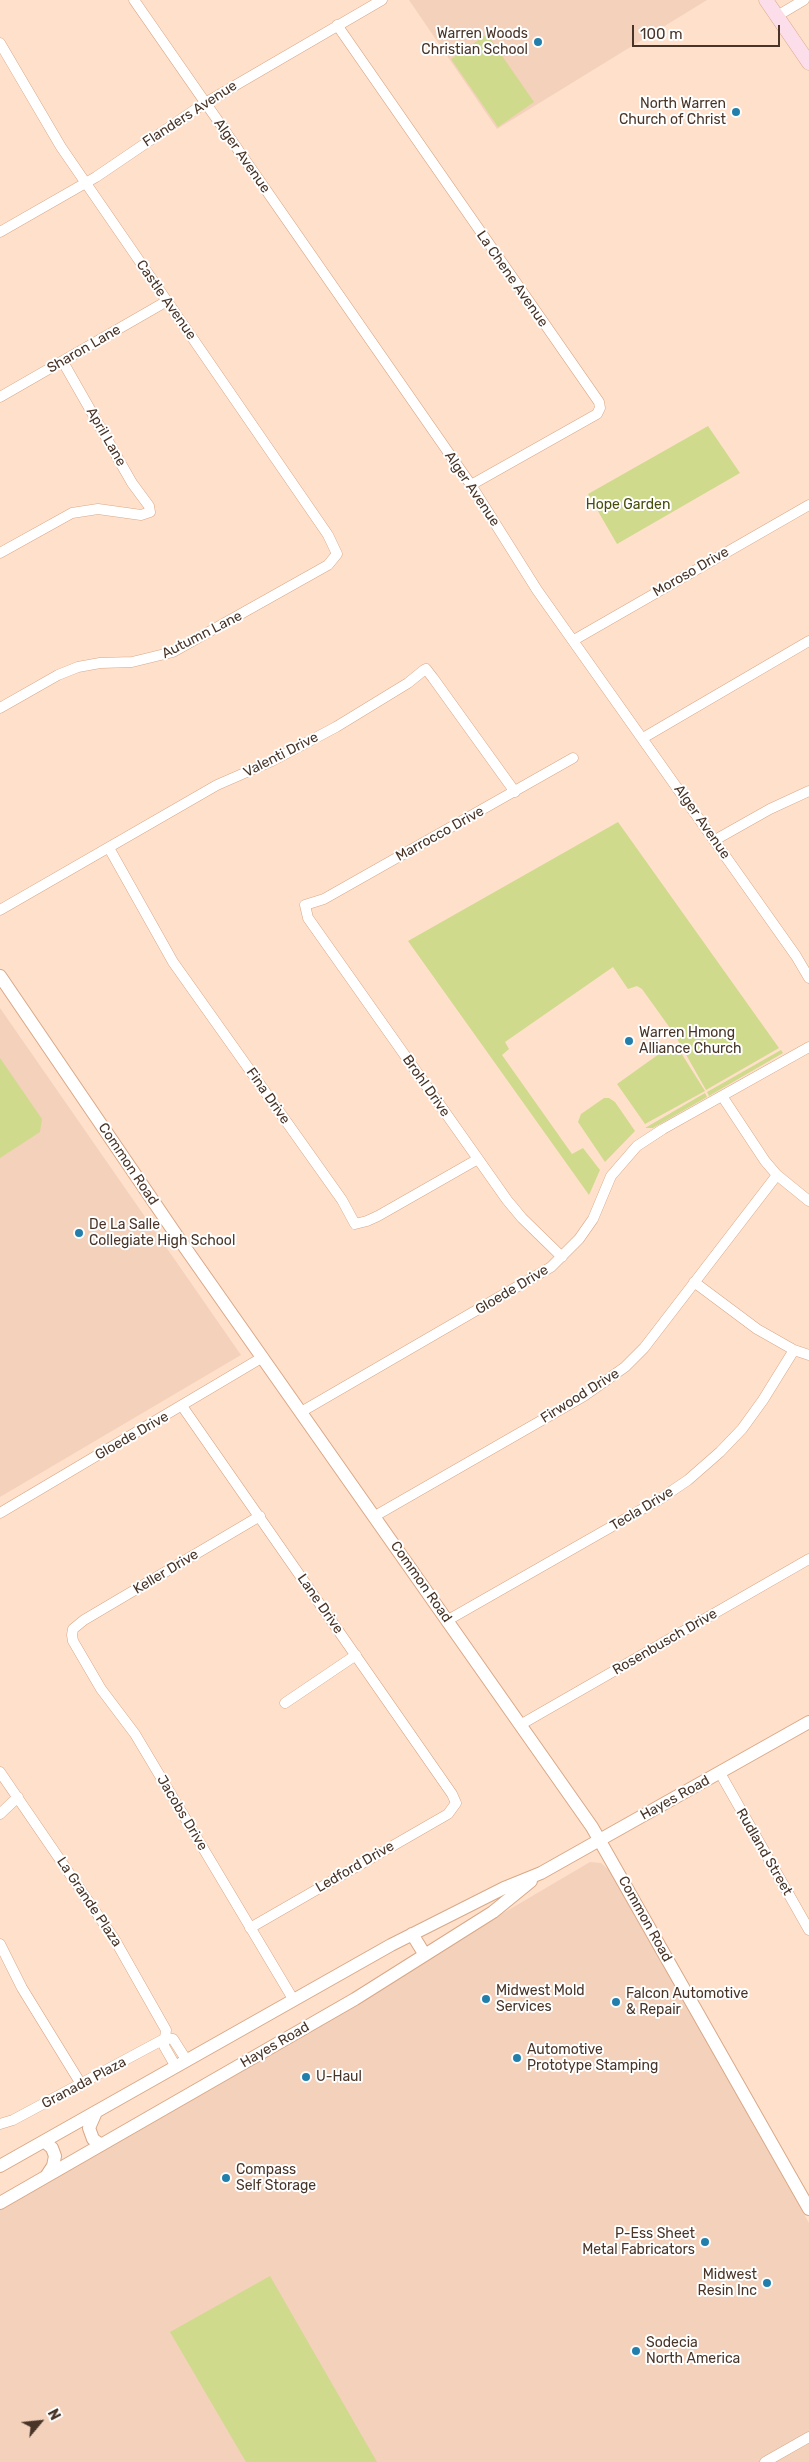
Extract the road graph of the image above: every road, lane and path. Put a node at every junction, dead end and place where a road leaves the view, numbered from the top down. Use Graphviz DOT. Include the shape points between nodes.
graph roads {
  1 [pos="134,0"];
  2 [pos="382,0"];
  3 [pos="766,0"];
  4 [pos="804,0"];
  5 [pos="777,16"];
  6 [pos="337,25"];
  7 [pos="0,43"];
  8 [pos="809,62"];
  9 [pos="205,102"];
  10 [pos="86,183"];
  11 [pos="0,232"];
  12 [pos="167,301"];
  13 [pos="63,362"];
  14 [pos="0,398"];
  15 [pos="471,486"];
  16 [pos="809,505"];
  17 [pos="0,553"];
  18 [pos="337,554"];
  19 [pos="574,640"];
  20 [pos="809,641"];
  21 [pos="0,708"];
  22 [pos="643,738"];
  23 [pos="573,758"];
  24 [pos="809,791"];
  25 [pos="515,792"];
  26 [pos="716,840"];
  27 [pos="109,848"];
  28 [pos="305,904"];
  29 [pos="0,910"];
  30 [pos="0,976"];
  31 [pos="809,978"];
  32 [pos="809,1047"];
  33 [pos="722,1096"];
  34 [pos="478,1159"];
  35 [pos="777,1175"];
  36 [pos="809,1201"];
  37 [pos="562,1257"];
  38 [pos="694,1282"];
  39 [pos="794,1350"];
  40 [pos="809,1355"];
  41 [pos="263,1357"];
  42 [pos="182,1406"];
  43 [pos="302,1412"];
  44 [pos="0,1512"];
  45 [pos="260,1516"];
  46 [pos="375,1516"];
  47 [pos="809,1559"];
  48 [pos="448,1620"];
  49 [pos="73,1629"];
  50 [pos="356,1655"];
  51 [pos="285,1703"];
  52 [pos="809,1722"];
  53 [pos="520,1725"];
  54 [pos="0,1772"];
  55 [pos="720,1773"];
  56 [pos="18,1797"];
  57 [pos="456,1803"];
  58 [pos="0,1814"];
  59 [pos="600,1840"];
  60 [pos="541,1873"];
  61 [pos="250,1928"];
  62 [pos="809,1930"];
  63 [pos="412,1934"];
  64 [pos="0,1944"];
  65 [pos="425,1955"];
  66 [pos="293,1999"];
  67 [pos="166,2038"];
  68 [pos="182,2064"];
  69 [pos="81,2084"];
  70 [pos="98,2110"];
  71 [pos="0,2124"];
  72 [pos="44,2141"];
  73 [pos="102,2145"];
  74 [pos="0,2166"];
  75 [pos="45,2177"];
  76 [pos="0,2203"];
  77 [pos="809,2209"];
  78 [pos="809,2437"];
  79 [pos="765,2462"];
  1 -- 9 [label="street, Alger Avenue"];
  2 -- 6 [label="street, Flanders Avenue"];
  3 -- 5 [label="main road"];
  4 -- 5 [label="street"];
  5 -- 8 [label="main road"];
  6 -- 9 [label="street, Flanders Avenue"];
  6 -- 15 [label="street, La Chene Avenue" via="599,402 597,414"];
  7 -- 10 [label="street, Castle Avenue"];
  9 -- 10 [label="street, Flanders Avenue"];
  9 -- 15 [label="street, Alger Avenue"];
  10 -- 11 [label="street, Flanders Avenue"];
  10 -- 12 [label="street, Castle Avenue"];
  12 -- 13 [label="street, Sharon Lane"];
  12 -- 18 [label="street, Castle Avenue" via="334,543"];
  13 -- 14 [label="street, Sharon Lane"];
  13 -- 17 [label="street, April Lane" via="150,512 141,515 98,509 72,513"];
  15 -- 19 [label="street, Alger Avenue" via="537,590"];
  16 -- 19 [label="street, Moroso Drive"];
  18 -- 21 [label="street, Autumn Lane" via="328,565 173,652 132,662 78,667"];
  19 -- 22 [label="street, Alger Avenue"];
  20 -- 22 [label="street"];
  22 -- 26 [label="street, Alger Avenue"];
  23 -- 25 [label="street, Marrocco Drive"];
  24 -- 26 [label="street"];
  25 -- 27 [label="street, Valenti Drive" via="426,669 336,727 272,761 217,785"];
  25 -- 28 [label="street, Marrocco Drive" via="324,899"];
  26 -- 31 [label="street, Alger Avenue"];
  27 -- 29 [label="street, Valenti Drive"];
  27 -- 34 [label="street, Fina Drive" via="174,962 342,1200 355,1224 367,1222"];
  28 -- 34 [label="street, Brohl Drive" via="308,918"];
  30 -- 41 [label="street, Common Road"];
  32 -- 33 [label="street, Gloede Drive"];
  33 -- 35 [label="street" via="751,1143"];
  33 -- 37 [label="street, Gloede Drive" via="637,1146 611,1176 593,1219"];
  34 -- 37 [label="street, Brohl Drive" via="522,1218"];
  35 -- 36 [label="street"];
  35 -- 38 [label="street, Firwood Drive"];
  37 -- 43 [label="street, Gloede Drive" via="538,1275"];
  38 -- 39 [label="street" via="751,1325"];
  38 -- 46 [label="street, Firwood Drive" via="644,1348 610,1380"];
  39 -- 40 [label="street"];
  39 -- 48 [label="street, Tecla Drive" via="742,1429 688,1480"];
  41 -- 42 [label="street, Gloede Drive"];
  41 -- 43 [label="street, Common Road"];
  42 -- 44 [label="street, Gloede Drive"];
  42 -- 45 [label="street, Lane Drive"];
  43 -- 46 [label="street, Common Road"];
  45 -- 49 [label="street, Keller Drive"];
  45 -- 50 [label="street, Lane Drive"];
  46 -- 48 [label="street, Common Road"];
  47 -- 53 [label="street, Rosenbusch Drive"];
  48 -- 53 [label="street, Common Road"];
  49 -- 61 [label="street, Jacobs Drive" via="73,1641 90,1671 135,1734"];
  50 -- 51 [label="street"];
  50 -- 57 [label="street, Lane Drive"];
  52 -- 55 [label="street, Hayes Road"];
  53 -- 59 [label="street, Common Road"];
  54 -- 56 [label="street, La Grande Plaza"];
  55 -- 59 [label="street, Hayes Road"];
  55 -- 62 [label="street, Rudland Street"];
  56 -- 58 [label="street"];
  56 -- 67 [label="street, La Grande Plaza" via="105,1924 166,2030"];
  57 -- 61 [label="street, Ledford Drive" via="448,1814"];
  59 -- 60 [label="street, Hayes Road"];
  59 -- 77 [label="street, Common Road"];
  60 -- 63 [label="street, Hayes Road"];
  60 -- 65 [label="street, Hayes Road" via="493,1912"];
  61 -- 66 [label="street, Jacobs Drive"];
  63 -- 65 [label="street"];
  63 -- 66 [label="street, Hayes Road"];
  64 -- 69 [label="street" via="22,1988"];
  65 -- 73 [label="street, Hayes Road"];
  66 -- 68 [label="street, Hayes Road"];
  67 -- 68 [label="street, La Grande Plaza" via="173,2039"];
  67 -- 69 [label="street, Granada Plaza"];
  68 -- 70 [label="street, Hayes Road"];
  69 -- 71 [label="street, Granada Plaza"];
  70 -- 72 [label="street, Hayes Road"];
  70 -- 73 [label="street" via="90,2120 89,2128 93,2139"];
  72 -- 74 [label="street, Hayes Road"];
  72 -- 75 [label="street" via="55,2156"];
  73 -- 75 [label="street, Hayes Road"];
  75 -- 76 [label="street, Hayes Road"];
  78 -- 79 [label="street"];
}
